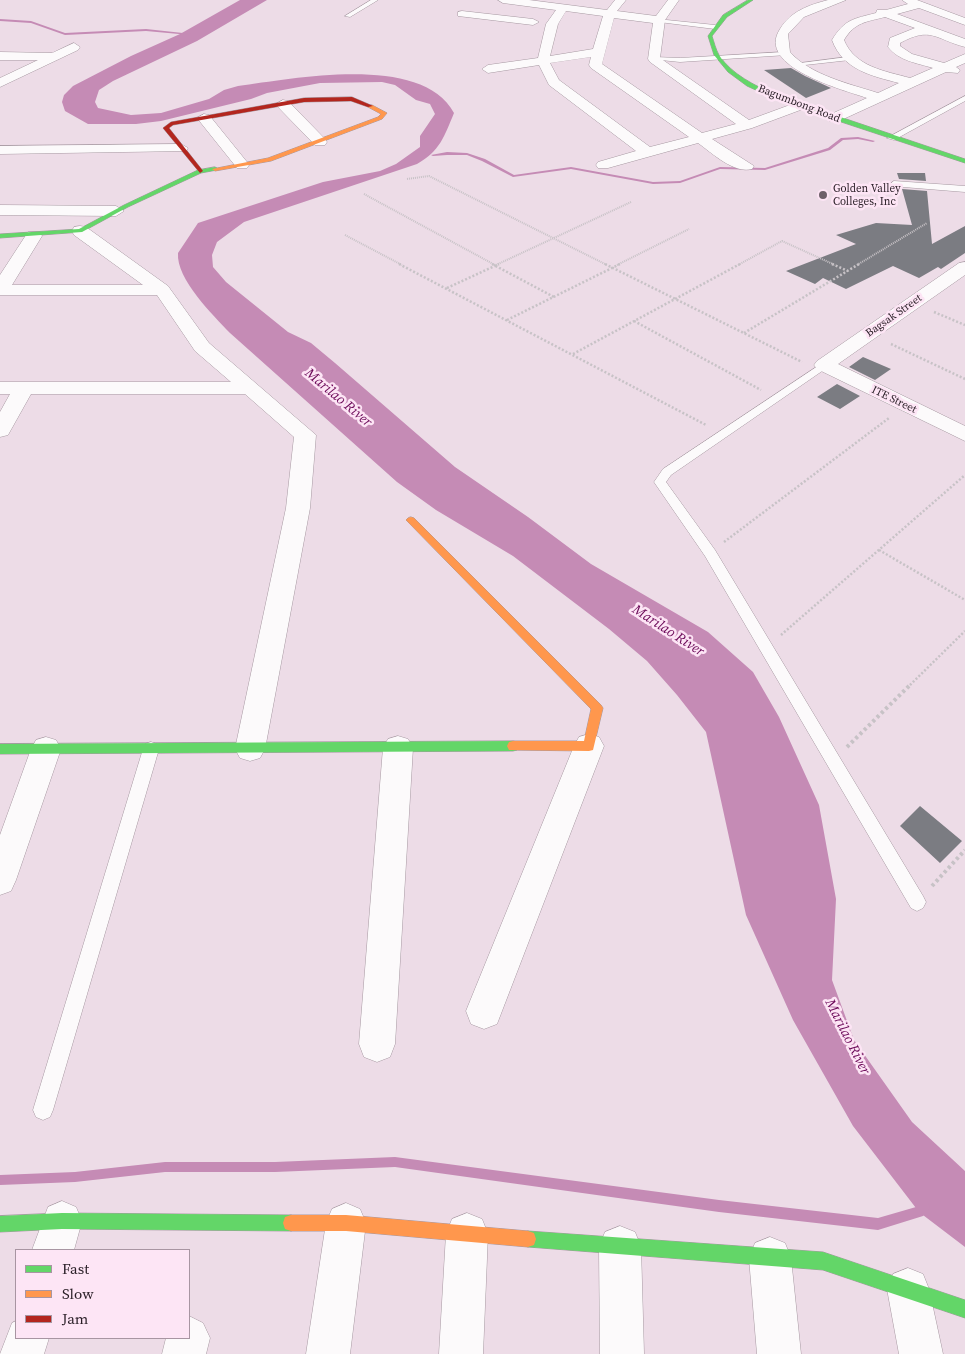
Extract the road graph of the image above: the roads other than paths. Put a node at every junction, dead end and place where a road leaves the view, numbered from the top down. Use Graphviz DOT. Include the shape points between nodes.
graph roads {
  1 [pos="375,0"];
  2 [pos="503,0"];
  3 [pos="621,0"];
  4 [pos="674,0"];
  5 [pos="752,0"];
  6 [pos="841,0"];
  7 [pos="913,2"];
  8 [pos="867,6"];
  9 [pos="563,8"];
  10 [pos="610,13"];
  11 [pos="882,13"];
  12 [pos="462,14"];
  13 [pos="348,16"];
  14 [pos="659,20"];
  15 [pos="965,22"];
  16 [pos="552,24"];
  17 [pos="715,27"];
  18 [pos="926,29"];
  19 [pos="499,32"];
  20 [pos="965,43"];
  21 [pos="74,47"];
  22 [pos="599,52"];
  23 [pos="785,54"];
  24 [pos="0,56"];
  25 [pos="56,56"];
  26 [pos="718,58"];
  27 [pos="965,58"];
  28 [pos="848,59"];
  29 [pos="543,61"];
  30 [pos="659,64"];
  31 [pos="796,64"];
  32 [pos="945,68"];
  33 [pos="488,69"];
  34 [pos="647,72"];
  35 [pos="965,73"];
  36 [pos="630,75"];
  37 [pos="613,79"];
  38 [pos="0,83"];
  39 [pos="913,83"];
  40 [pos="880,98"];
  41 [pos="965,98"];
  42 [pos="283,104"];
  43 [pos="798,106"];
  44 [pos="204,118"];
  45 [pos="834,118"];
  46 [pos="748,125"];
  47 [pos="891,138"];
  48 [pos="701,139"];
  49 [pos="320,142"];
  50 [pos="181,148"];
  51 [pos="0,150"];
  52 [pos="648,153"];
  53 [pos="965,162"];
  54 [pos="242,165"];
  55 [pos="603,165"];
  56 [pos="747,166"];
  57 [pos="200,171"];
  58 [pos="894,184"];
  59 [pos="965,189"];
  60 [pos="0,210"];
  61 [pos="116,211"];
  62 [pos="80,231"];
  63 [pos="0,236"];
  64 [pos="34,236"];
  65 [pos="8,264"];
  66 [pos="965,267"];
  67 [pos="0,289"];
  68 [pos="162,290"];
  69 [pos="821,368"];
  70 [pos="0,388"];
  71 [pos="24,388"];
  72 [pos="248,388"];
  73 [pos="0,430"];
  74 [pos="965,434"];
  75 [pos="411,520"];
  76 [pos="589,746"];
  77 [pos="398,748"];
  78 [pos="0,749"];
  79 [pos="46,749"];
  80 [pos="151,749"];
  81 [pos="250,749"];
  82 [pos="0,880"];
  83 [pos="917,902"];
  84 [pos="484,1011"];
  85 [pos="377,1044"];
  86 [pos="42,1110"];
  87 [pos="346,1223"];
  88 [pos="0,1224"];
  89 [pos="467,1234"];
  90 [pos="57,1235"];
  91 [pos="620,1247"];
  92 [pos="770,1258"];
  93 [pos="908,1289"];
  94 [pos="965,1309"];
  95 [pos="27,1339"];
  96 [pos="22,1354"];
  97 [pos="328,1354"];
  98 [pos="461,1354"];
  99 [pos="622,1354"];
  100 [pos="779,1354"];
  101 [pos="921,1354"];
  1 -- 13 [label="lane"];
  2 -- 9 [label="street"];
  3 -- 10 [label="street"];
  4 -- 14 [label="street"];
  5 -- 17 [label="street" via="725,16"];
  6 -- 23 [label="street" via="810,9 792,20 782,34"];
  7 -- 11 [label="street"];
  7 -- 15 [label="street"];
  8 -- 11 [label="street"];
  9 -- 10 [label="street"];
  9 -- 16 [label="street"];
  10 -- 14 [label="street"];
  10 -- 22 [label="street"];
  11 -- 18 [label="street"];
  11 -- 28 [label="street" via="854,22 840,33 839,47"];
  12 -- 16 [label="street"];
  14 -- 17 [label="lane"];
  14 -- 30 [label="street"];
  16 -- 19 [label="street"];
  16 -- 29 [label="street"];
  17 -- 26 [label="street" via="709,41"];
  18 -- 20 [label="street"];
  18 -- 32 [label="street" via="899,38 894,41 894,47 908,57"];
  21 -- 25 [label="street"];
  22 -- 29 [label="street"];
  22 -- 37 [label="street" via="595,65"];
  23 -- 26 [label="lane"];
  23 -- 31 [label="street"];
  24 -- 25 [label="street"];
  25 -- 38 [label="street"];
  26 -- 30 [label="lane"];
  26 -- 43 [label="street, Bagumbong Road" via="753,86"];
  27 -- 32 [label="street"];
  28 -- 31 [label="lane"];
  28 -- 39 [label="street"];
  29 -- 33 [label="street"];
  29 -- 52 [label="street" via="554,82"];
  30 -- 34 [label="street"];
  30 -- 46 [label="street"];
  31 -- 40 [label="street"];
  32 -- 35 [label="street"];
  32 -- 39 [label="street"];
  36 -- 37 [label="street"];
  37 -- 48 [label="street"];
  39 -- 40 [label="street"];
  40 -- 45 [label="street"];
  41 -- 47 [label="lane"];
  42 -- 44 [label="street"];
  42 -- 49 [label="street"];
  42 -- 49 [label="street" via="329,98 352,100 384,113 380,118"];
  43 -- 45 [label="street, Bagumbong Road"];
  43 -- 46 [label="street"];
  44 -- 50 [label="street" via="171,124 166,128"];
  44 -- 54 [label="street"];
  45 -- 47 [label="street, Bagumbong Road"];
  46 -- 48 [label="street"];
  47 -- 53 [label="street, Bagumbong Road"];
  48 -- 52 [label="street"];
  48 -- 56 [label="street"];
  49 -- 54 [label="street" via="269,160"];
  50 -- 51 [label="street"];
  50 -- 57 [label="street"];
  52 -- 55 [label="street"];
  54 -- 57 [label="street"];
  57 -- 61 [label="street"];
  58 -- 59 [label="lane"];
  60 -- 61 [label="street"];
  61 -- 62 [label="street"];
  62 -- 64 [label="street"];
  62 -- 68 [label="street"];
  63 -- 64 [label="street"];
  64 -- 65 [label="street"];
  65 -- 67 [label="street"];
  66 -- 69 [label="street, Bagsak Street"];
  67 -- 68 [label="street"];
  68 -- 72 [label="street" via="202,347"];
  69 -- 74 [label="street, ITE Street"];
  69 -- 83 [label="lane" via="663,475 660,482 710,553"];
  70 -- 71 [label="street"];
  71 -- 72 [label="street"];
  71 -- 73 [label="street"];
  72 -- 81 [label="street" via="305,435 298,508"];
  75 -- 76 [label="street" via="597,708"];
  76 -- 77 [label="street"];
  76 -- 84 [label="street"];
  77 -- 81 [label="street"];
  77 -- 85 [label="street"];
  78 -- 79 [label="street"];
  79 -- 80 [label="street"];
  79 -- 82 [label="street"];
  80 -- 81 [label="street"];
  80 -- 86 [label="lane"];
  87 -- 89 [label="street"];
  87 -- 90 [label="street"];
  87 -- 97 [label="street"];
  88 -- 90 [label="street"];
  89 -- 91 [label="street"];
  89 -- 98 [label="street"];
  91 -- 92 [label="street"];
  91 -- 99 [label="street"];
  92 -- 93 [label="street" via="823,1261"];
  92 -- 100 [label="street"];
  93 -- 94 [label="street"];
  93 -- 101 [label="street"];
  95 -- 96 [label="street"];
}
